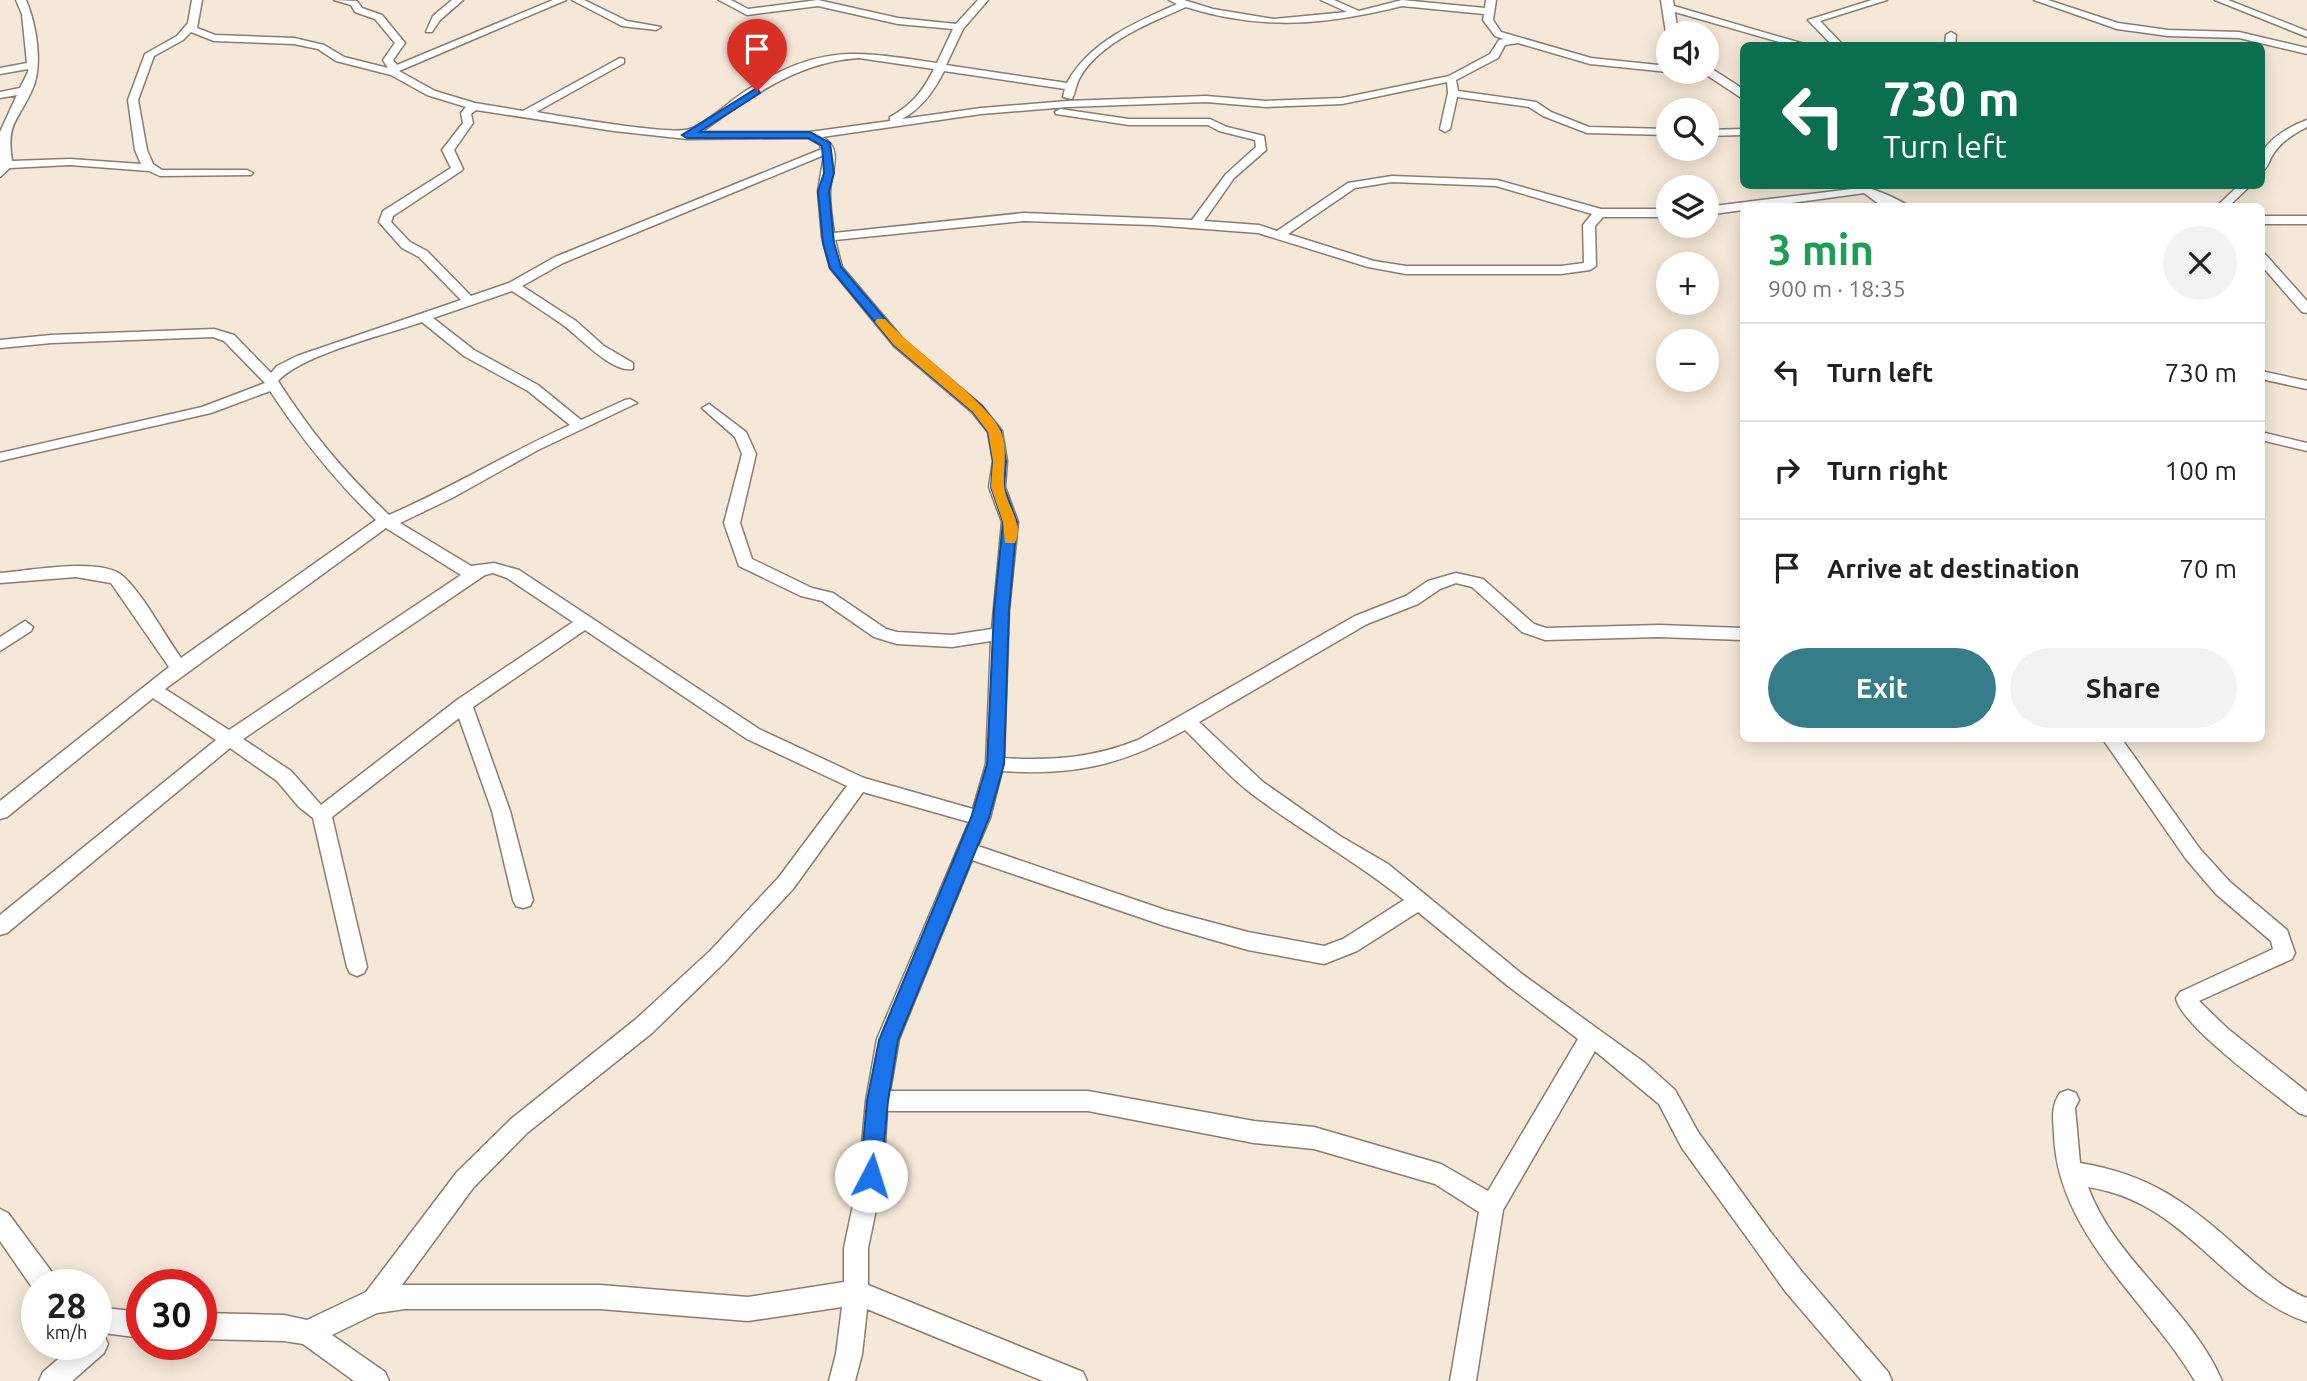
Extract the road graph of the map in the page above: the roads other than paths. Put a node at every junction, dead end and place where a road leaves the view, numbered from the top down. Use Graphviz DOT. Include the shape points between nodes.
graph roads {
  1 [pos="22,0"];
  2 [pos="197,0"];
  3 [pos="339,0"];
  4 [pos="458,0"];
  5 [pos="561,0"];
  6 [pos="577,0"];
  7 [pos="724,0"];
  8 [pos="983,0"];
  9 [pos="1326,0"];
  10 [pos="1882,0"];
  11 [pos="2039,0"];
  12 [pos="2220,0"];
  13 [pos="1179,2"];
  14 [pos="1669,4"];
  15 [pos="1489,5"];
  16 [pos="1359,14"];
  17 [pos="192,25"];
  18 [pos="656,27"];
  19 [pos="957,27"];
  20 [pos="429,30"];
  21 [pos="2307,34"];
  22 [pos="1520,40"];
  23 [pos="1793,42"];
  24 [pos="1835,42"];
  25 [pos="2307,51"];
  26 [pos="620,61"];
  27 [pos="34,65"];
  28 [pos="939,66"];
  29 [pos="1656,68"];
  30 [pos="392,70"];
  31 [pos="0,71"];
  32 [pos="1452,78"];
  33 [pos="1719,78"];
  34 [pos="1069,86"];
  35 [pos="27,90"];
  36 [pos="1453,93"];
  37 [pos="1740,93"];
  38 [pos="0,95"];
  39 [pos="1067,104"];
  40 [pos="474,106"];
  41 [pos="981,111"];
  42 [pos="525,114"];
  43 [pos="2307,123"];
  44 [pos="870,128"];
  45 [pos="1445,129"];
  46 [pos="1740,131"];
  47 [pos="1656,132"];
  48 [pos="1719,132"];
  49 [pos="2,135"];
  50 [pos="687,135"];
  51 [pos="810,135"];
  52 [pos="827,147"];
  53 [pos="2265,160"];
  54 [pos="151,168"];
  55 [pos="4,170"];
  56 [pos="247,173"];
  57 [pos="1858,189"];
  58 [pos="1866,189"];
  59 [pos="2241,189"];
  60 [pos="1761,203"];
  61 [pos="1889,203"];
  62 [pos="2226,203"];
  63 [pos="1740,206"];
  64 [pos="1719,209"];
  65 [pos="1600,213"];
  66 [pos="1656,213"];
  67 [pos="2265,220"];
  68 [pos="2307,220"];
  69 [pos="1197,222"];
  70 [pos="1279,235"];
  71 [pos="828,237"];
  72 [pos="2265,262"];
  73 [pos="513,286"];
  74 [pos="469,301"];
  75 [pos="2307,309"];
  76 [pos="424,317"];
  77 [pos="0,344"];
  78 [pos="628,366"];
  79 [pos="2265,376"];
  80 [pos="272,383"];
  81 [pos="2307,385"];
  82 [pos="630,403"];
  83 [pos="709,408"];
  84 [pos="580,426"];
  85 [pos="2265,437"];
  86 [pos="2307,447"];
  87 [pos="0,457"];
  88 [pos="387,521"];
  89 [pos="479,571"];
  90 [pos="0,578"];
  91 [pos="584,622"];
  92 [pos="25,627"];
  93 [pos="1000,634"];
  94 [pos="1740,634"];
  95 [pos="0,645"];
  96 [pos="179,668"];
  97 [pos="153,688"];
  98 [pos="463,705"];
  99 [pos="1186,720"];
  100 [pos="229,739"];
  101 [pos="2114,742"];
  102 [pos="995,764"];
  103 [pos="859,785"];
  104 [pos="0,812"];
  105 [pos="322,814"];
  106 [pos="980,818"];
  107 [pos="966,850"];
  108 [pos="523,900"];
  109 [pos="1420,900"];
  110 [pos="0,926"];
  111 [pos="357,967"];
  112 [pos="1591,1037"];
  113 [pos="2068,1100"];
  114 [pos="877,1101"];
  115 [pos="2307,1106"];
  116 [pos="2070,1173"];
  117 [pos="1492,1206"];
  118 [pos="0,1221"];
  119 [pos="34,1269"];
  120 [pos="856,1292"];
  121 [pos="374,1301"];
  122 [pos="2307,1310"];
  123 [pos="217,1326"];
  124 [pos="308,1333"];
  125 [pos="76,1360"];
  126 [pos="52,1381"];
  127 [pos="376,1381"];
  128 [pos="842,1381"];
  129 [pos="1074,1381"];
  130 [pos="1463,1381"];
  131 [pos="1879,1381"];
  132 [pos="2209,1381"];
  1 -- 27 [label="street"];
  2 -- 17 [label="street"];
  3 -- 30 [label="street" via="378,16 400,43 388,60"];
  4 -- 20 [label="street"];
  5 -- 30 [label="street"];
  6 -- 18 [label="street" via="625,24"];
  7 -- 19 [label="street" via="747,12 818,4 898,21"];
  8 -- 19 [label="street"];
  9 -- 16 [label="street"];
  10 -- 24 [label="street" via="1813,20"];
  11 -- 25 [label="street" via="2117,26 2239,35"];
  12 -- 21 [label="street"];
  13 -- 16 [label="street" via="1274,22"];
  13 -- 34 [label="street" via="1115,40 1085,64"];
  14 -- 23 [label="street"];
  15 -- 16 [label="street" via="1402,3"];
  15 -- 22 [label="street" via="1494,30"];
  17 -- 30 [label="street" via="196,33 211,38 302,43 324,48 340,59"];
  17 -- 54 [label="street" via="180,38 150,54 133,100 141,150"];
  19 -- 28 [label="street"];
  22 -- 29 [label="street" via="1608,65"];
  22 -- 32 [label="street" via="1502,42 1494,56"];
  26 -- 42 [label="street"];
  27 -- 31 [label="street"];
  27 -- 35 [label="street"];
  28 -- 34 [label="street"];
  28 -- 44 [label="street" via="934,83 914,109"];
  28 -- 50 [label="street" via="841,54 813,60"];
  30 -- 40 [label="street" via="431,93"];
  32 -- 36 [label="street"];
  32 -- 39 [label="street" via="1332,102 1266,104 1206,99"];
  33 -- 37 [label="street"];
  34 -- 39 [label="street"];
  35 -- 38 [label="street"];
  35 -- 49 [label="street"];
  36 -- 45 [label="street"];
  36 -- 47 [label="street" via="1532,104 1587,130"];
  39 -- 41 [label="street"];
  40 -- 42 [label="street"];
  40 -- 74 [label="street" via="448,150 457,169 387,214 385,222"];
  41 -- 44 [label="street"];
  41 -- 69 [label="street" via="1055,111 1129,122 1210,122 1260,138 1262,148 1230,176"];
  42 -- 50 [label="street"];
  43 -- 53 [label="street" via="2290,132"];
  44 -- 51 [label="street"];
  44 -- 52 [label="street"];
  46 -- 48 [label="street"];
  49 -- 55 [label="street"];
  50 -- 51 [label="street"];
  51 -- 52 [label="street"];
  52 -- 71 [label="street"];
  52 -- 73 [label="street" via="559,260"];
  54 -- 55 [label="street" via="70,162"];
  54 -- 56 [label="street" via="181,175"];
  57 -- 60 [label="street"];
  58 -- 61 [label="street"];
  59 -- 62 [label="street"];
  63 -- 64 [label="street"];
  65 -- 66 [label="street"];
  65 -- 70 [label="street" via="1497,183 1392,178 1352,186"];
  65 -- 70 [label="street" via="1589,225 1591,263 1582,269 1406,270"];
  67 -- 68 [label="street"];
  69 -- 70 [label="street"];
  69 -- 71 [label="street" via="1024,217"];
  71 -- 93 [label="street" via="836,268 861,299 899,343 977,409 995,431 998,487 1010,522"];
  72 -- 75 [label="street"];
  73 -- 74 [label="street"];
  73 -- 78 [label="street"];
  74 -- 76 [label="street"];
  76 -- 80 [label="street" via="302,359 282,369"];
  76 -- 84 [label="street" via="470,353 533,388"];
  77 -- 80 [label="street" via="214,334 229,338"];
  79 -- 81 [label="street"];
  80 -- 87 [label="street" via="206,410"];
  80 -- 88 [label="street" via="341,478"];
  82 -- 84 [label="street"];
  83 -- 93 [label="street" via="741,435 749,454 733,523 745,562 807,593 827,597 889,635 952,641"];
  84 -- 88 [label="street"];
  85 -- 86 [label="street"];
  88 -- 89 [label="street" via="459,568"];
  88 -- 96 [label="street"];
  89 -- 91 [label="street" via="494,568 513,574"];
  89 -- 100 [label="street"];
  90 -- 96 [label="street" via="93,572 117,579"];
  91 -- 98 [label="street"];
  91 -- 103 [label="street" via="753,734"];
  92 -- 95 [label="street"];
  93 -- 102 [label="street"];
  94 -- 99 [label="street" via="1545,634 1528,628 1477,583 1456,578 1361,620"];
  96 -- 97 [label="street"];
  97 -- 100 [label="street" via="171,705"];
  97 -- 104 [label="street"];
  98 -- 105 [label="street"];
  98 -- 108 [label="street" via="501,811"];
  99 -- 102 [label="street" via="1114,758 1038,767"];
  99 -- 109 [label="street" via="1256,787"];
  100 -- 105 [label="street" via="286,778 310,807"];
  100 -- 110 [label="street"];
  101 -- 115 [label="street" via="2193,854 2223,888 2280,936 2285,946 2285,953 2193,994 2187,998 2188,1004"];
  102 -- 106 [label="street"];
  103 -- 106 [label="street"];
  103 -- 121 [label="street" via="786,883 717,957 644,1026 519,1126 465,1180"];
  105 -- 111 [label="street"];
  106 -- 107 [label="street"];
  107 -- 109 [label="street" via="1165,918 1324,956 1350,945"];
  107 -- 114 [label="street" via="888,1040"];
  109 -- 112 [label="street"];
  112 -- 117 [label="street"];
  112 -- 131 [label="street" via="1667,1097 1717,1179 1779,1262"];
  113 -- 116 [label="street" via="2064,1107"];
  114 -- 117 [label="street" via="1088,1101 1254,1132 1314,1138 1441,1175"];
  114 -- 120 [label="street" via="871,1176 856,1248"];
  116 -- 122 [label="street" via="2094,1175 2149,1192 2173,1205 2271,1292"];
  116 -- 132 [label="street" via="2094,1225"];
  117 -- 130 [label="street"];
  118 -- 119 [label="street"];
  120 -- 121 [label="street" via="748,1309 600,1297"];
  120 -- 128 [label="street"];
  120 -- 129 [label="street"];
  121 -- 124 [label="street"];
  123 -- 124 [label="street"];
  124 -- 127 [label="street"];
  125 -- 126 [label="street"];
}
